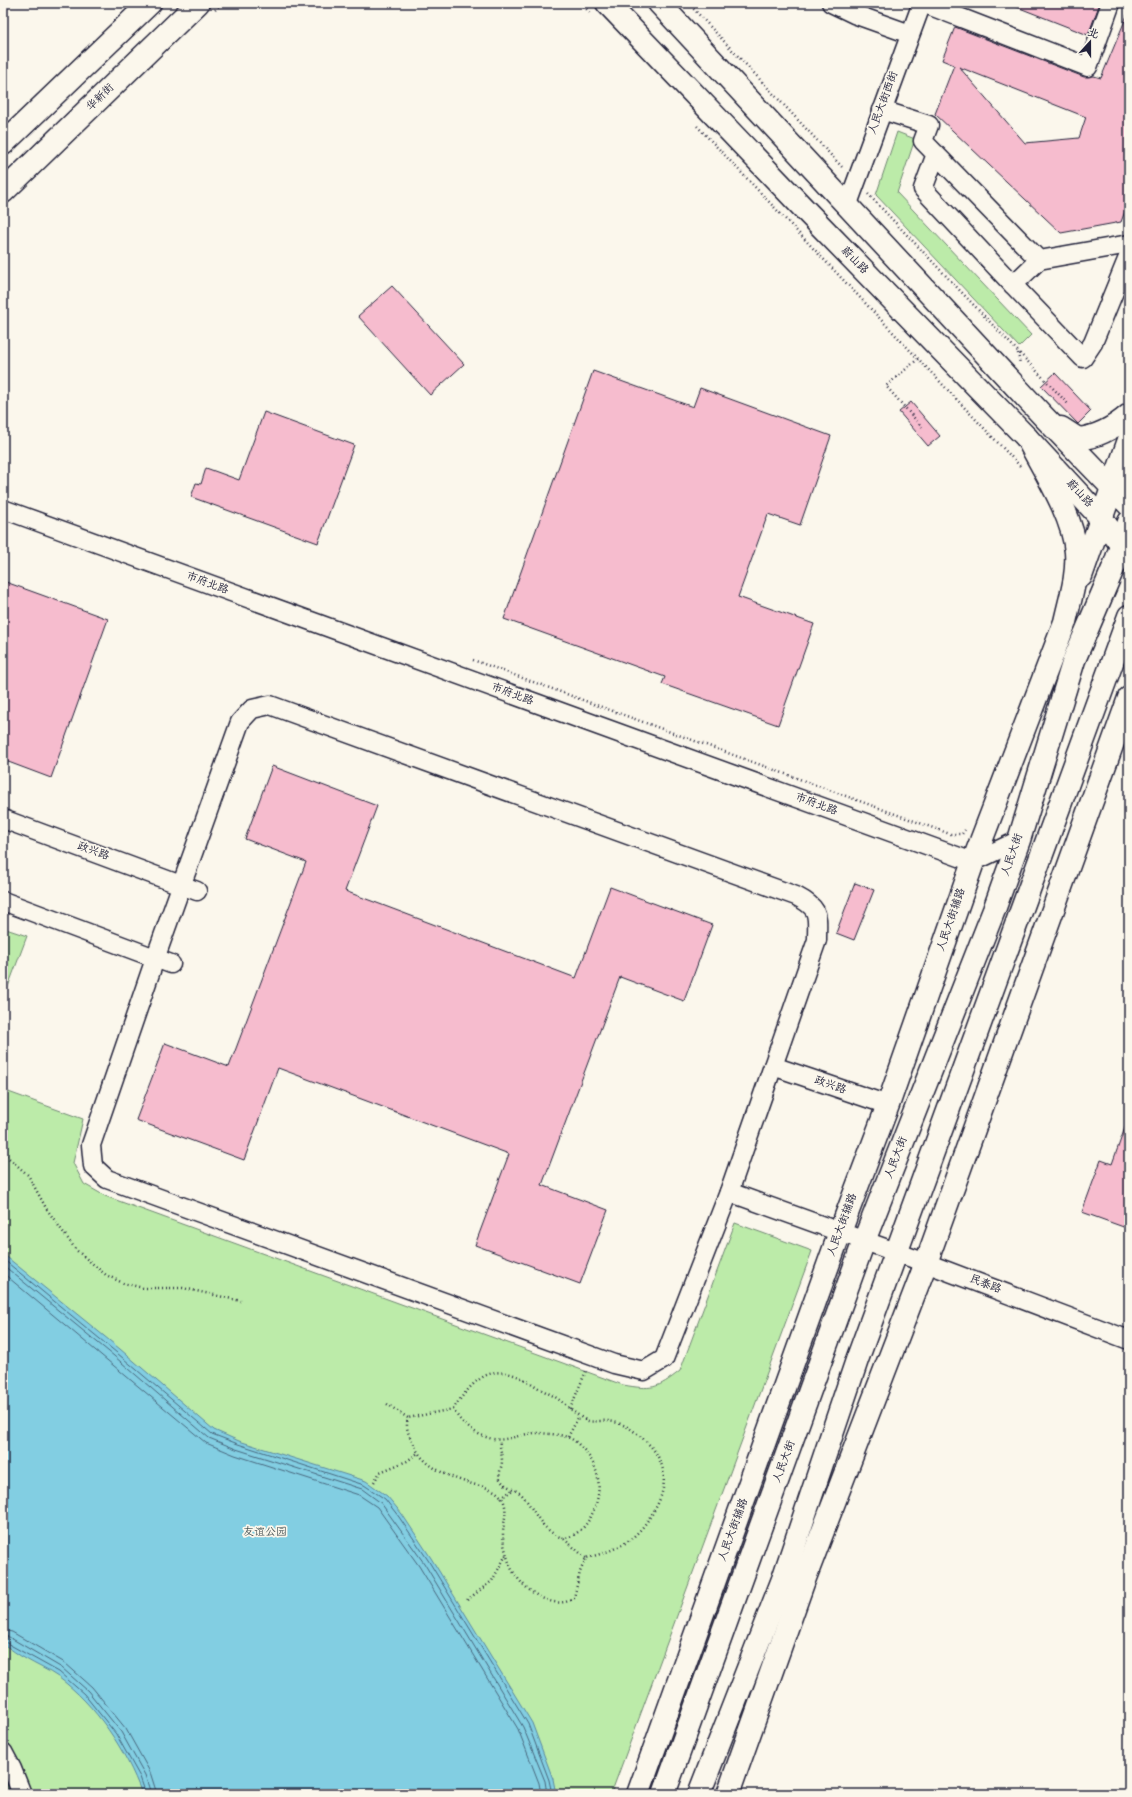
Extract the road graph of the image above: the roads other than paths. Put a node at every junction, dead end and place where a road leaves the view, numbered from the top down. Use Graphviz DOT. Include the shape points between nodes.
graph roads {
  1 [pos="150,3"];
  2 [pos="198,3"];
  3 [pos="659,3"];
  4 [pos="831,3"];
  5 [pos="922,3"];
  6 [pos="1111,3"];
  7 [pos="600,9"];
  8 [pos="910,34"];
  9 [pos="882,110"];
  10 [pos="3,144"];
  11 [pos="936,154"];
  12 [pos="3,192"];
  13 [pos="848,204"];
  14 [pos="1129,244"];
  15 [pos="1129,255"];
  16 [pos="1039,260"];
  17 [pos="1013,285"];
  18 [pos="1129,415"];
  19 [pos="1044,416"];
  20 [pos="1027,438"];
  21 [pos="1129,440"];
  22 [pos="1112,487"];
  23 [pos="1129,505"];
  24 [pos="3,509"];
  25 [pos="1101,518"];
  26 [pos="1129,522"];
  27 [pos="1125,550"];
  28 [pos="1129,616"];
  29 [pos="1065,622"];
  30 [pos="1129,698"];
  31 [pos="3,819"];
  32 [pos="1018,840"];
  33 [pos="973,862"];
  34 [pos="190,888"];
  35 [pos="3,901"];
  36 [pos="163,962"];
  37 [pos="773,1066"];
  38 [pos="888,1105"];
  39 [pos="729,1192"];
  40 [pos="840,1232"];
  41 [pos="864,1241"];
  42 [pos="897,1253"];
  43 [pos="926,1263"];
  44 [pos="1129,1340"];
  45 [pos="3,1752"];
  46 [pos="22,1794"];
  47 [pos="638,1794"];
  48 [pos="664,1794"];
  49 [pos="699,1794"];
  50 [pos="728,1794"];
  1 -- 10 [label="main road"];
  2 -- 12 [label="main road, 华新街"];
  3 -- 13 [label="main road"];
  4 -- 8 [label="street"];
  5 -- 6 [label="street" via="1088,67"];
  5 -- 8 [label="street, 人民大街西街"];
  7 -- 20 [label="main road, 蔚山路" via="814,220"];
  8 -- 9 [label="street, 人民大街西街"];
  9 -- 11 [label="street" via="929,126 923,141"];
  9 -- 13 [label="street, 人民大街西街"];
  11 -- 16 [label="street"];
  11 -- 17 [label="street" via="923,189"];
  13 -- 19 [label="main road"];
  14 -- 16 [label="street"];
  15 -- 17 [label="street" via="1084,358"];
  16 -- 17 [label="street"];
  18 -- 19 [label="main road" via="1119,424 1094,437 1078,439"];
  19 -- 22 [label="main road"];
  20 -- 25 [label="main road, 蔚山路"];
  20 -- 29 [label="main road" via="1067,514 1076,552 1075,580"];
  21 -- 22 [label="main road"];
  22 -- 23 [label="main road"];
  22 -- 25 [label="main road"];
  24 -- 33 [label="street, 市府北路"];
  25 -- 27 [label="main road, 蔚山路"];
  25 -- 29 [label="main road"];
  26 -- 27 [label="main road, 人民大街"];
  27 -- 32 [label="main road, 人民大街" via="1074,660"];
  28 -- 42 [label="main road"];
  29 -- 33 [label="main road, 人民大街辅路"];
  30 -- 43 [label="main road"];
  31 -- 34 [label="street, 政兴路"];
  32 -- 33 [label="street"];
  32 -- 41 [label="main road, 人民大街" via="994,910"];
  33 -- 38 [label="main road, 人民大街辅路"];
  34 -- 36 [label="street"];
  34 -- 37 [label="street" via="240,722 252,709 270,706 518,802 796,896 810,904 817,914 817,940"];
  35 -- 36 [label="street"];
  36 -- 39 [label="street" via="91,1145 93,1166 107,1179 591,1356 644,1371 664,1358"];
  37 -- 38 [label="street, 政兴路"];
  37 -- 39 [label="street" via="744,1130"];
  38 -- 40 [label="main road, 人民大街辅路"];
  39 -- 40 [label="street"];
  40 -- 41 [label="street, 民泰路"];
  40 -- 47 [label="main road, 人民大街辅路"];
  41 -- 42 [label="street, 民泰路"];
  41 -- 48 [label="main road, 人民大街"];
  42 -- 43 [label="street, 民泰路"];
  42 -- 49 [label="main road" via="857,1360 783,1579"];
  43 -- 44 [label="street, 民泰路"];
  43 -- 50 [label="main road" via="803,1583"];
  45 -- 46 [label="street"];
}
